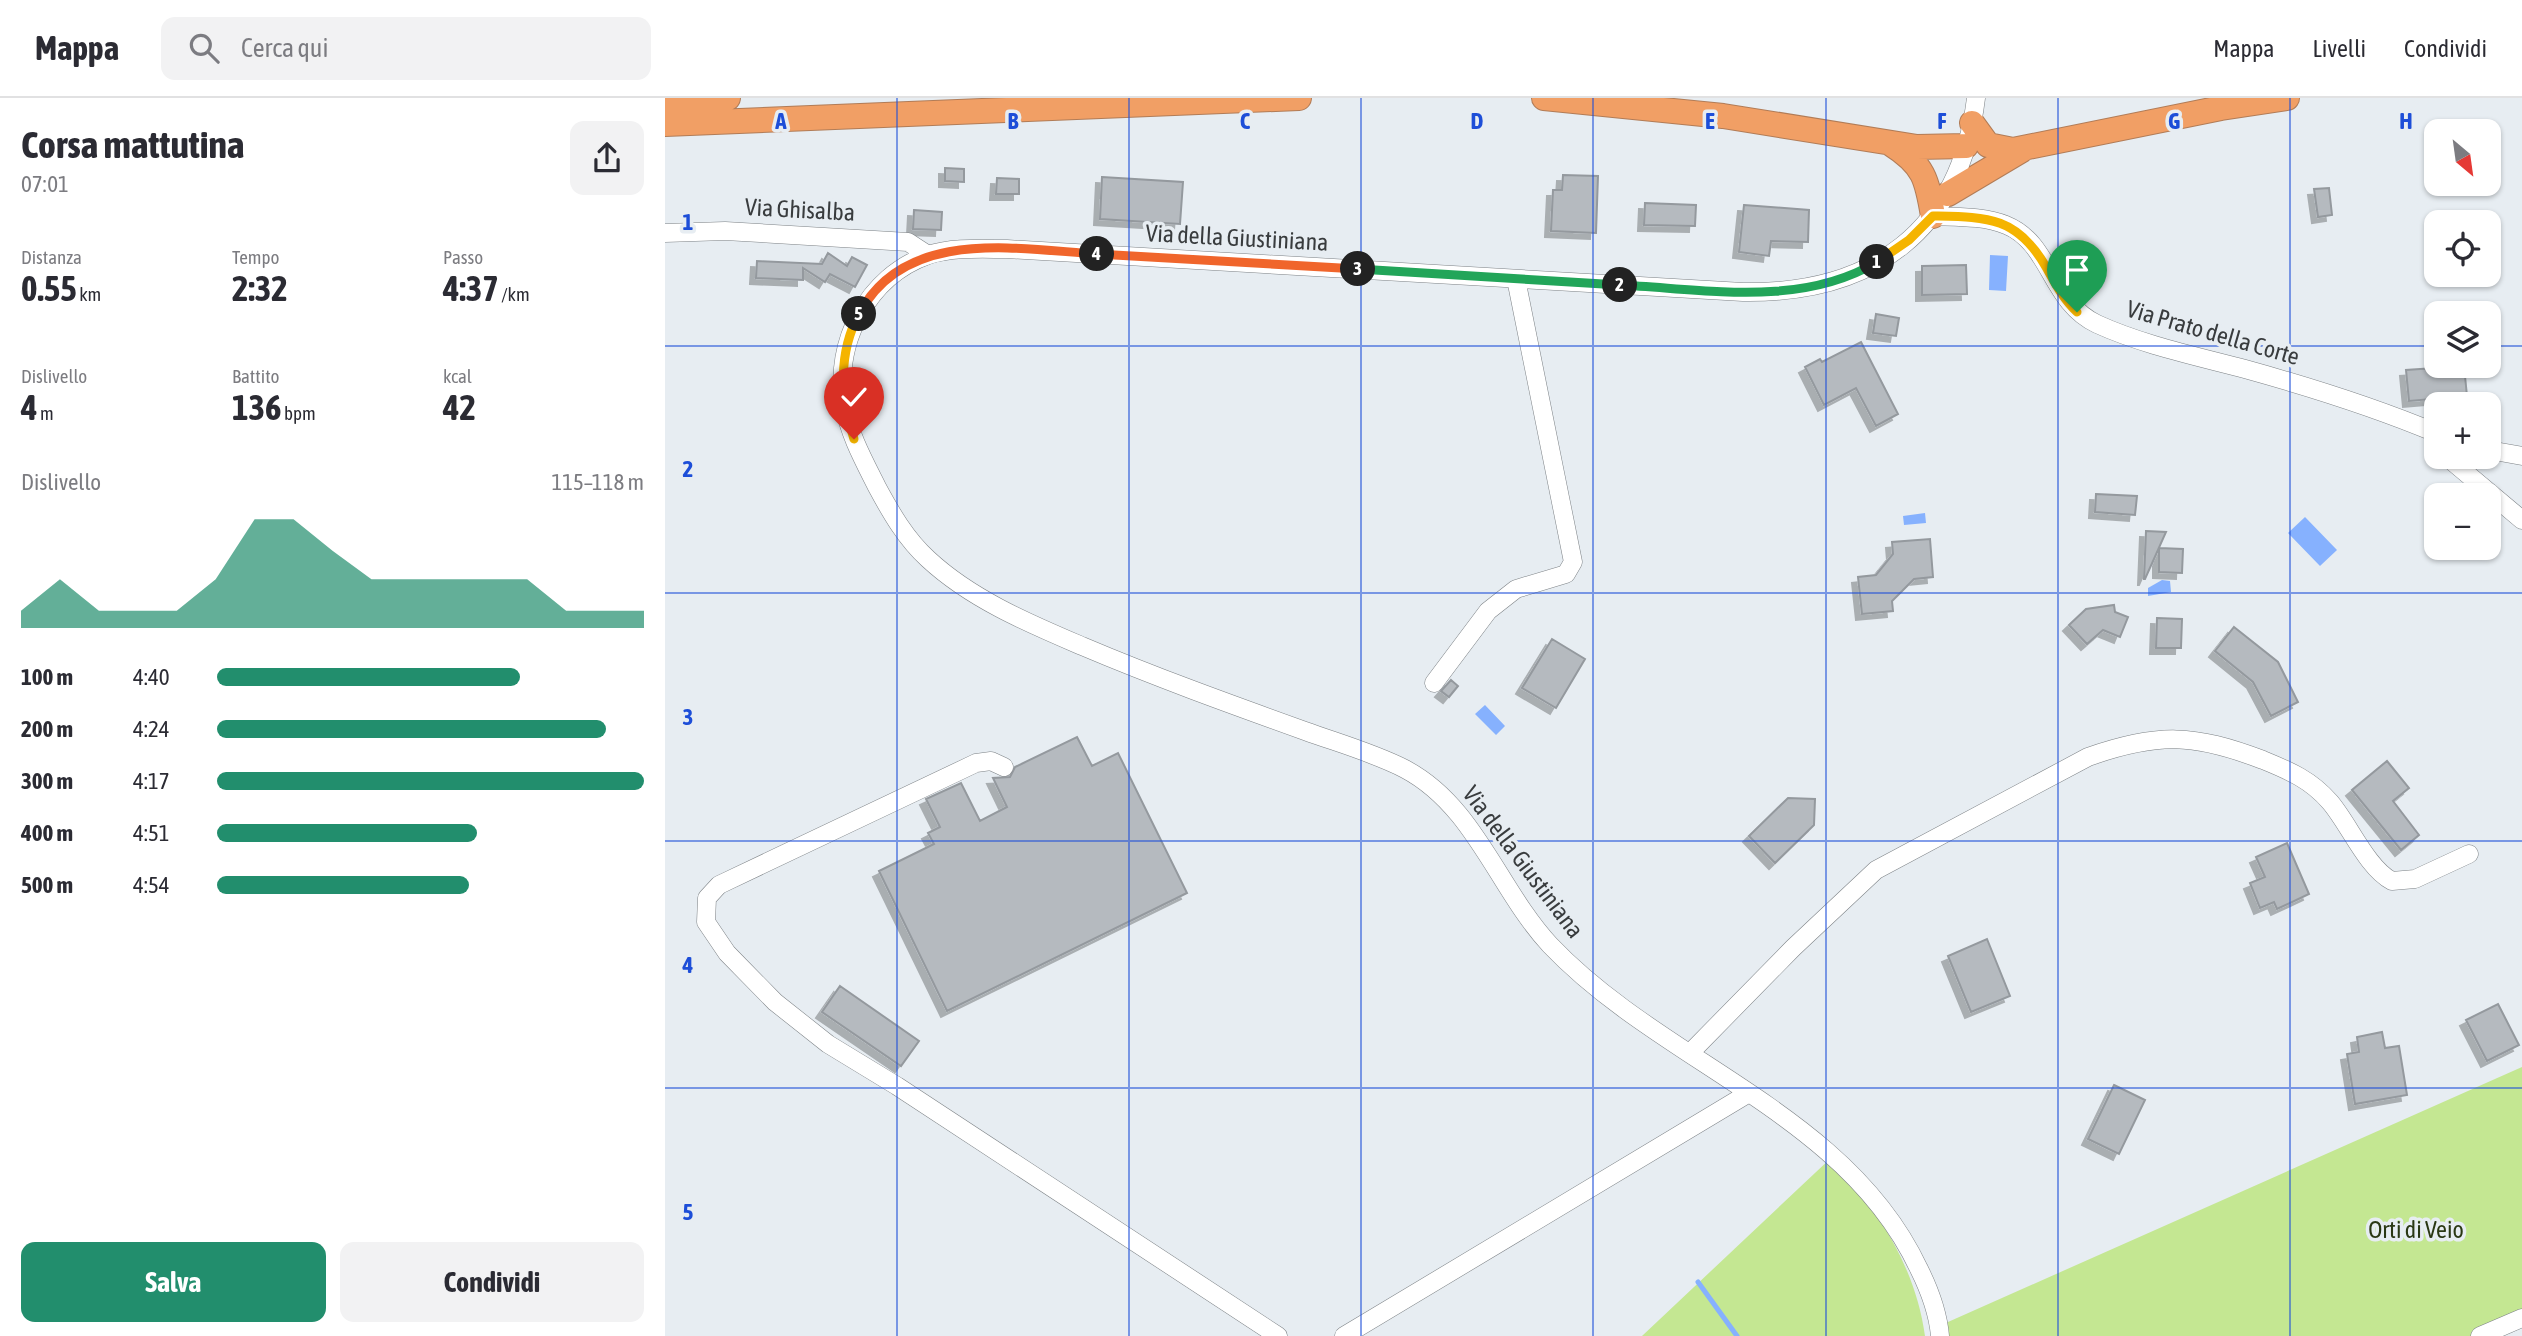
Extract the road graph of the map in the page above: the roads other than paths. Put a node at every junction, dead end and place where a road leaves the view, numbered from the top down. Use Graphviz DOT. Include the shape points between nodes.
graph roads {
  1 [pos="728,98"];
  2 [pos="1299,98"];
  3 [pos="1544,98"];
  4 [pos="1976,98"];
  5 [pos="2287,98"];
  6 [pos="665,100"];
  7 [pos="665,124"];
  8 [pos="1969,134"];
  9 [pos="1891,144"];
  10 [pos="2025,149"];
  11 [pos="1948,194"];
  12 [pos="1933,216"];
  13 [pos="665,233"];
  14 [pos="928,255"];
  15 [pos="1516,279"];
  16 [pos="2391,414"];
  17 [pos="2424,428"];
  18 [pos="2424,438"];
  19 [pos="2501,452"];
  20 [pos="2522,456"];
  21 [pos="2461,469"];
  22 [pos="2522,520"];
  23 [pos="1434,683"];
  24 [pos="1004,767"];
  25 [pos="2469,854"];
  26 [pos="1691,1053"];
  27 [pos="1749,1093"];
  28 [pos="2522,1318"];
  29 [pos="1278,1336"];
  30 [pos="1344,1336"];
  31 [pos="1940,1336"];
  32 [pos="2480,1336"];
  1 -- 6 [label="highway"];
  2 -- 7 [label="highway"];
  3 -- 9 [label="highway" via="1692,111"];
  4 -- 8 [label="street, Via della Giustiniana"];
  5 -- 10 [label="highway" via="2221,107"];
  8 -- 9 [label="highway" via="1926,148"];
  8 -- 10 [label="highway" via="1992,147"];
  8 -- 11 [label="street, Via della Giustiniana"];
  9 -- 12 [label="highway" via="1920,168"];
  10 -- 11 [label="highway"];
  11 -- 12 [label="street, Via della Giustiniana"];
  12 -- 15 [label="street, Via della Giustiniana" via="1909,240 1865,269 1795,290 1743,292"];
  12 -- 16 [label="street, Via Prato della Corte" via="2001,223 2022,233 2069,305 2097,324"];
  13 -- 14 [label="street, Via Ghisalba" via="725,231 908,242"];
  14 -- 15 [label="street, Via della Giustiniana" via="1007,249"];
  14 -- 26 [label="street, Via della Giustiniana" via="897,272 871,295 854,323 843,367 844,404 854,439 882,496 916,548 959,584 1044,630 1154,677 1395,764 1425,781 1452,805 1546,941 1584,977"];
  15 -- 23 [label="street" via="1573,562 1566,574 1516,589 1488,611"];
  16 -- 17 [label="street, Via Prato della Corte"];
  16 -- 18 [label="street"];
  19 -- 20 [label="street"];
  21 -- 22 [label="street"];
  24 -- 29 [label="street" via="991,761 976,763 719,886 707,898 706,922 727,953 775,1002 828,1044"];
  25 -- 26 [label="street" via="2415,879 2392,881 2379,871 2332,804 2303,777 2198,739 2144,740 2120,746 2088,757 1876,870"];
  26 -- 27 [label="street, Via della Giustiniana"];
  27 -- 30 [label="street"];
  27 -- 31 [label="street, Via della Giustiniana" via="1832,1157 1886,1210 1925,1280"];
  28 -- 32 [label="street"];
}
